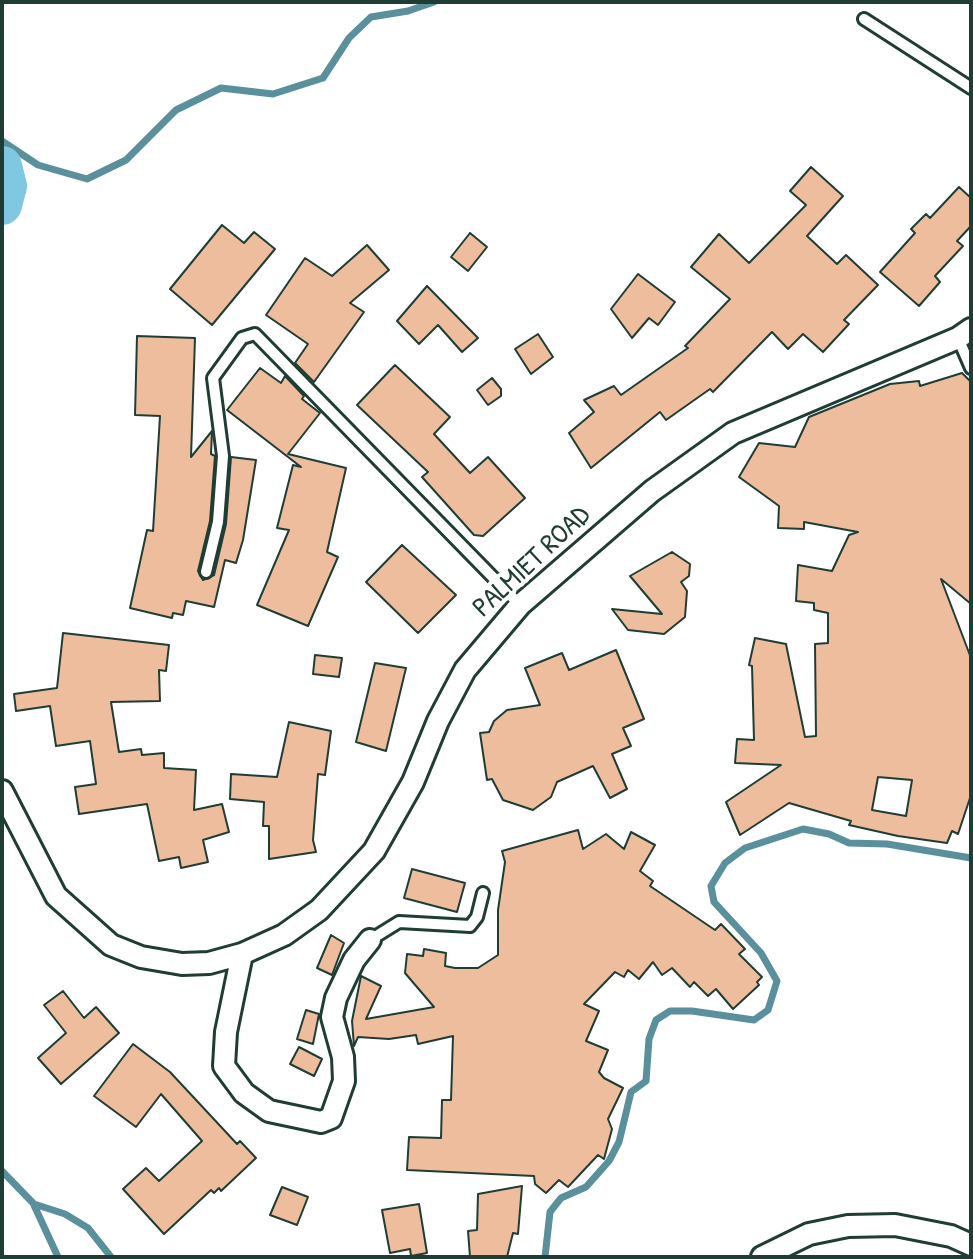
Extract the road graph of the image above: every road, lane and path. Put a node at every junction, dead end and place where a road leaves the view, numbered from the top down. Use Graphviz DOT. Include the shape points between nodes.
graph roads {
  1 [pos="864,19"];
  2 [pos="971,88"];
  3 [pos="964,334"];
  4 [pos="971,368"];
  5 [pos="206,572"];
  6 [pos="520,605"];
  7 [pos="2,791"];
  8 [pos="483,893"];
  9 [pos="370,940"];
  10 [pos="242,954"];
  11 [pos="971,1245"];
  12 [pos="762,1257"];
  1 -- 2 [label="lane"];
  3 -- 4 [label="lane"];
  3 -- 6 [label="street, PALMIET ROAD" via="733,433 652,491"];
  5 -- 6 [label="lane" via="218,522 223,456 213,378 242,338 255,334"];
  6 -- 10 [label="street, PALMIET ROAD" via="465,670 391,823 357,873 284,935"];
  7 -- 10 [label="street, PALMIET ROAD" via="56,896 111,945 182,964"];
  8 -- 9 [label="lane" via="470,926 399,922"];
  9 -- 10 [label="street" via="336,998 332,1017 344,1081 331,1118 321,1122 269,1111 244,1093 224,1066"];
  11 -- 12 [label="street" via="895,1225 848,1226 809,1234"];
}
